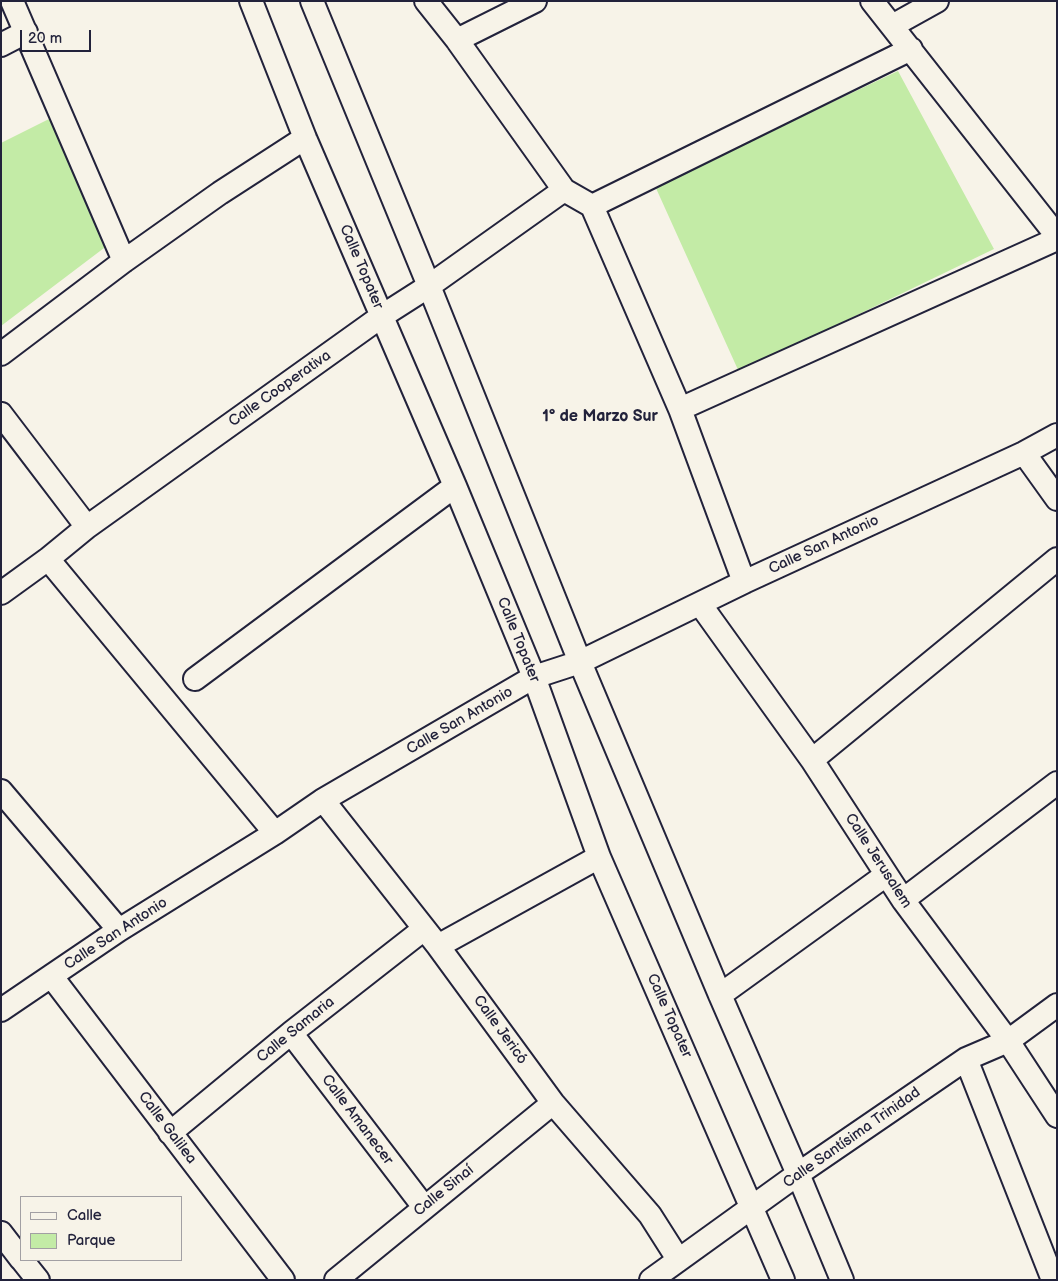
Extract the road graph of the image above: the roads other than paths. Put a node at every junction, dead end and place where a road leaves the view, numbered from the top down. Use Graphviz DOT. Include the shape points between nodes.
graph roads {
  1 [pos="12,1"];
  2 [pos="251,1"];
  3 [pos="312,1"];
  4 [pos="426,1"];
  5 [pos="535,1"];
  6 [pos="872,1"];
  7 [pos="937,1"];
  8 [pos="892,26"];
  9 [pos="26,32"];
  10 [pos="457,40"];
  11 [pos="1,45"];
  12 [pos="911,49"];
  13 [pos="305,138"];
  14 [pos="564,190"];
  15 [pos="592,206"];
  16 [pos="1057,238"];
  17 [pos="124,261"];
  18 [pos="429,286"];
  19 [pos="382,316"];
  20 [pos="1,354"];
  21 [pos="680,410"];
  22 [pos="1,414"];
  23 [pos="1057,435"];
  24 [pos="1024,453"];
  25 [pos="456,486"];
  26 [pos="1057,499"];
  27 [pos="87,527"];
  28 [pos="48,559"];
  29 [pos="1057,559"];
  30 [pos="744,582"];
  31 [pos="1,593"];
  32 [pos="700,604"];
  33 [pos="580,662"];
  34 [pos="534,677"];
  35 [pos="195,678"];
  36 [pos="812,760"];
  37 [pos="1057,783"];
  38 [pos="1,790"];
  39 [pos="323,800"];
  40 [pos="275,833"];
  41 [pos="599,857"];
  42 [pos="886,875"];
  43 [pos="903,900"];
  44 [pos="120,930"];
  45 [pos="424,930"];
  46 [pos="438,946"];
  47 [pos="52,977"];
  48 [pos="720,995"];
  49 [pos="1057,1005"];
  50 [pos="1,1010"];
  51 [pos="291,1033"];
  52 [pos="1008,1041"];
  53 [pos="966,1059"];
  54 [pos="553,1103"];
  55 [pos="1057,1116"];
  56 [pos="170,1133"];
  57 [pos="798,1174"];
  58 [pos="424,1207"];
  59 [pos="753,1207"];
  60 [pos="1,1234"];
  61 [pos="20,1257"];
  62 [pos="678,1259"];
  63 [pos="24,1261"];
  64 [pos="38,1280"];
  65 [pos="283,1280"];
  66 [pos="336,1280"];
  67 [pos="651,1280"];
  68 [pos="784,1280"];
  69 [pos="842,1280"];
  70 [pos="1054,1280"];
  1 -- 9 [label="street"];
  2 -- 13 [label="street, Calle Topater"];
  3 -- 18 [label="street"];
  4 -- 10 [label="street"];
  5 -- 10 [label="street"];
  6 -- 8 [label="street"];
  7 -- 8 [label="street"];
  8 -- 12 [label="street"];
  9 -- 11 [label="street"];
  9 -- 17 [label="street"];
  10 -- 14 [label="street"];
  12 -- 15 [label="street"];
  12 -- 16 [label="street"];
  13 -- 17 [label="street"];
  13 -- 19 [label="street, Calle Topater"];
  14 -- 15 [label="street"];
  14 -- 18 [label="street, Calle Cooperativa"];
  15 -- 21 [label="street"];
  16 -- 21 [label="street"];
  17 -- 20 [label="street"];
  18 -- 19 [label="street, Calle Cooperativa"];
  18 -- 33 [label="street"];
  19 -- 25 [label="street, Calle Topater"];
  19 -- 27 [label="street, Calle Cooperativa"];
  21 -- 30 [label="street"];
  22 -- 27 [label="street"];
  23 -- 24 [label="street, Calle San Antonio"];
  24 -- 26 [label="street"];
  24 -- 30 [label="street, Calle San Antonio"];
  25 -- 34 [label="street, Calle Topater"];
  25 -- 35 [label="street"];
  27 -- 28 [label="street, Calle Cooperativa"];
  28 -- 31 [label="street, Calle Cooperativa"];
  28 -- 40 [label="street"];
  29 -- 36 [label="street"];
  30 -- 32 [label="street, Calle San Antonio"];
  32 -- 33 [label="street, Calle San Antonio"];
  32 -- 36 [label="street, Calle Jerusalem"];
  33 -- 34 [label="street, Calle San Antonio"];
  33 -- 48 [label="street"];
  34 -- 39 [label="street, Calle San Antonio"];
  34 -- 41 [label="street, Calle Topater"];
  36 -- 42 [label="street, Calle Jerusalem"];
  37 -- 43 [label="street"];
  38 -- 44 [label="street"];
  39 -- 40 [label="street, Calle San Antonio"];
  39 -- 45 [label="street, Calle Jericó"];
  40 -- 44 [label="street, Calle San Antonio"];
  41 -- 46 [label="street"];
  41 -- 59 [label="street, Calle Topater"];
  42 -- 43 [label="street, Calle Jerusalem"];
  42 -- 48 [label="street"];
  43 -- 52 [label="street, Calle Jerusalem"];
  44 -- 47 [label="street, Calle San Antonio"];
  45 -- 46 [label="street, Calle Jericó"];
  45 -- 51 [label="street, Calle Samaria"];
  46 -- 54 [label="street, Calle Jericó"];
  47 -- 50 [label="street, Calle San Antonio"];
  47 -- 56 [label="street, Calle Galilea"];
  48 -- 57 [label="street"];
  49 -- 52 [label="street, Calle Santísima Trinidad"];
  51 -- 56 [label="street, Calle Samaria"];
  51 -- 58 [label="street, Calle Amanecer"];
  52 -- 53 [label="street, Calle Santísima Trinidad"];
  52 -- 55 [label="street, Calle Jerusalem"];
  53 -- 57 [label="street, Calle Santísima Trinidad"];
  53 -- 70 [label="street"];
  54 -- 58 [label="street, Calle Sinaí"];
  54 -- 62 [label="street, Calle Jericó" via="650,1215"];
  56 -- 65 [label="street, Calle Galilea"];
  57 -- 59 [label="street, Calle Santísima Trinidad"];
  57 -- 69 [label="street"];
  58 -- 66 [label="street, Calle Sinaí"];
  59 -- 62 [label="street, Calle Santísima Trinidad"];
  59 -- 68 [label="street, Calle Topater"];
  60 -- 61 [label="street"];
  62 -- 67 [label="street, Calle Santísima Trinidad"];
  63 -- 64 [label="street"];
}
